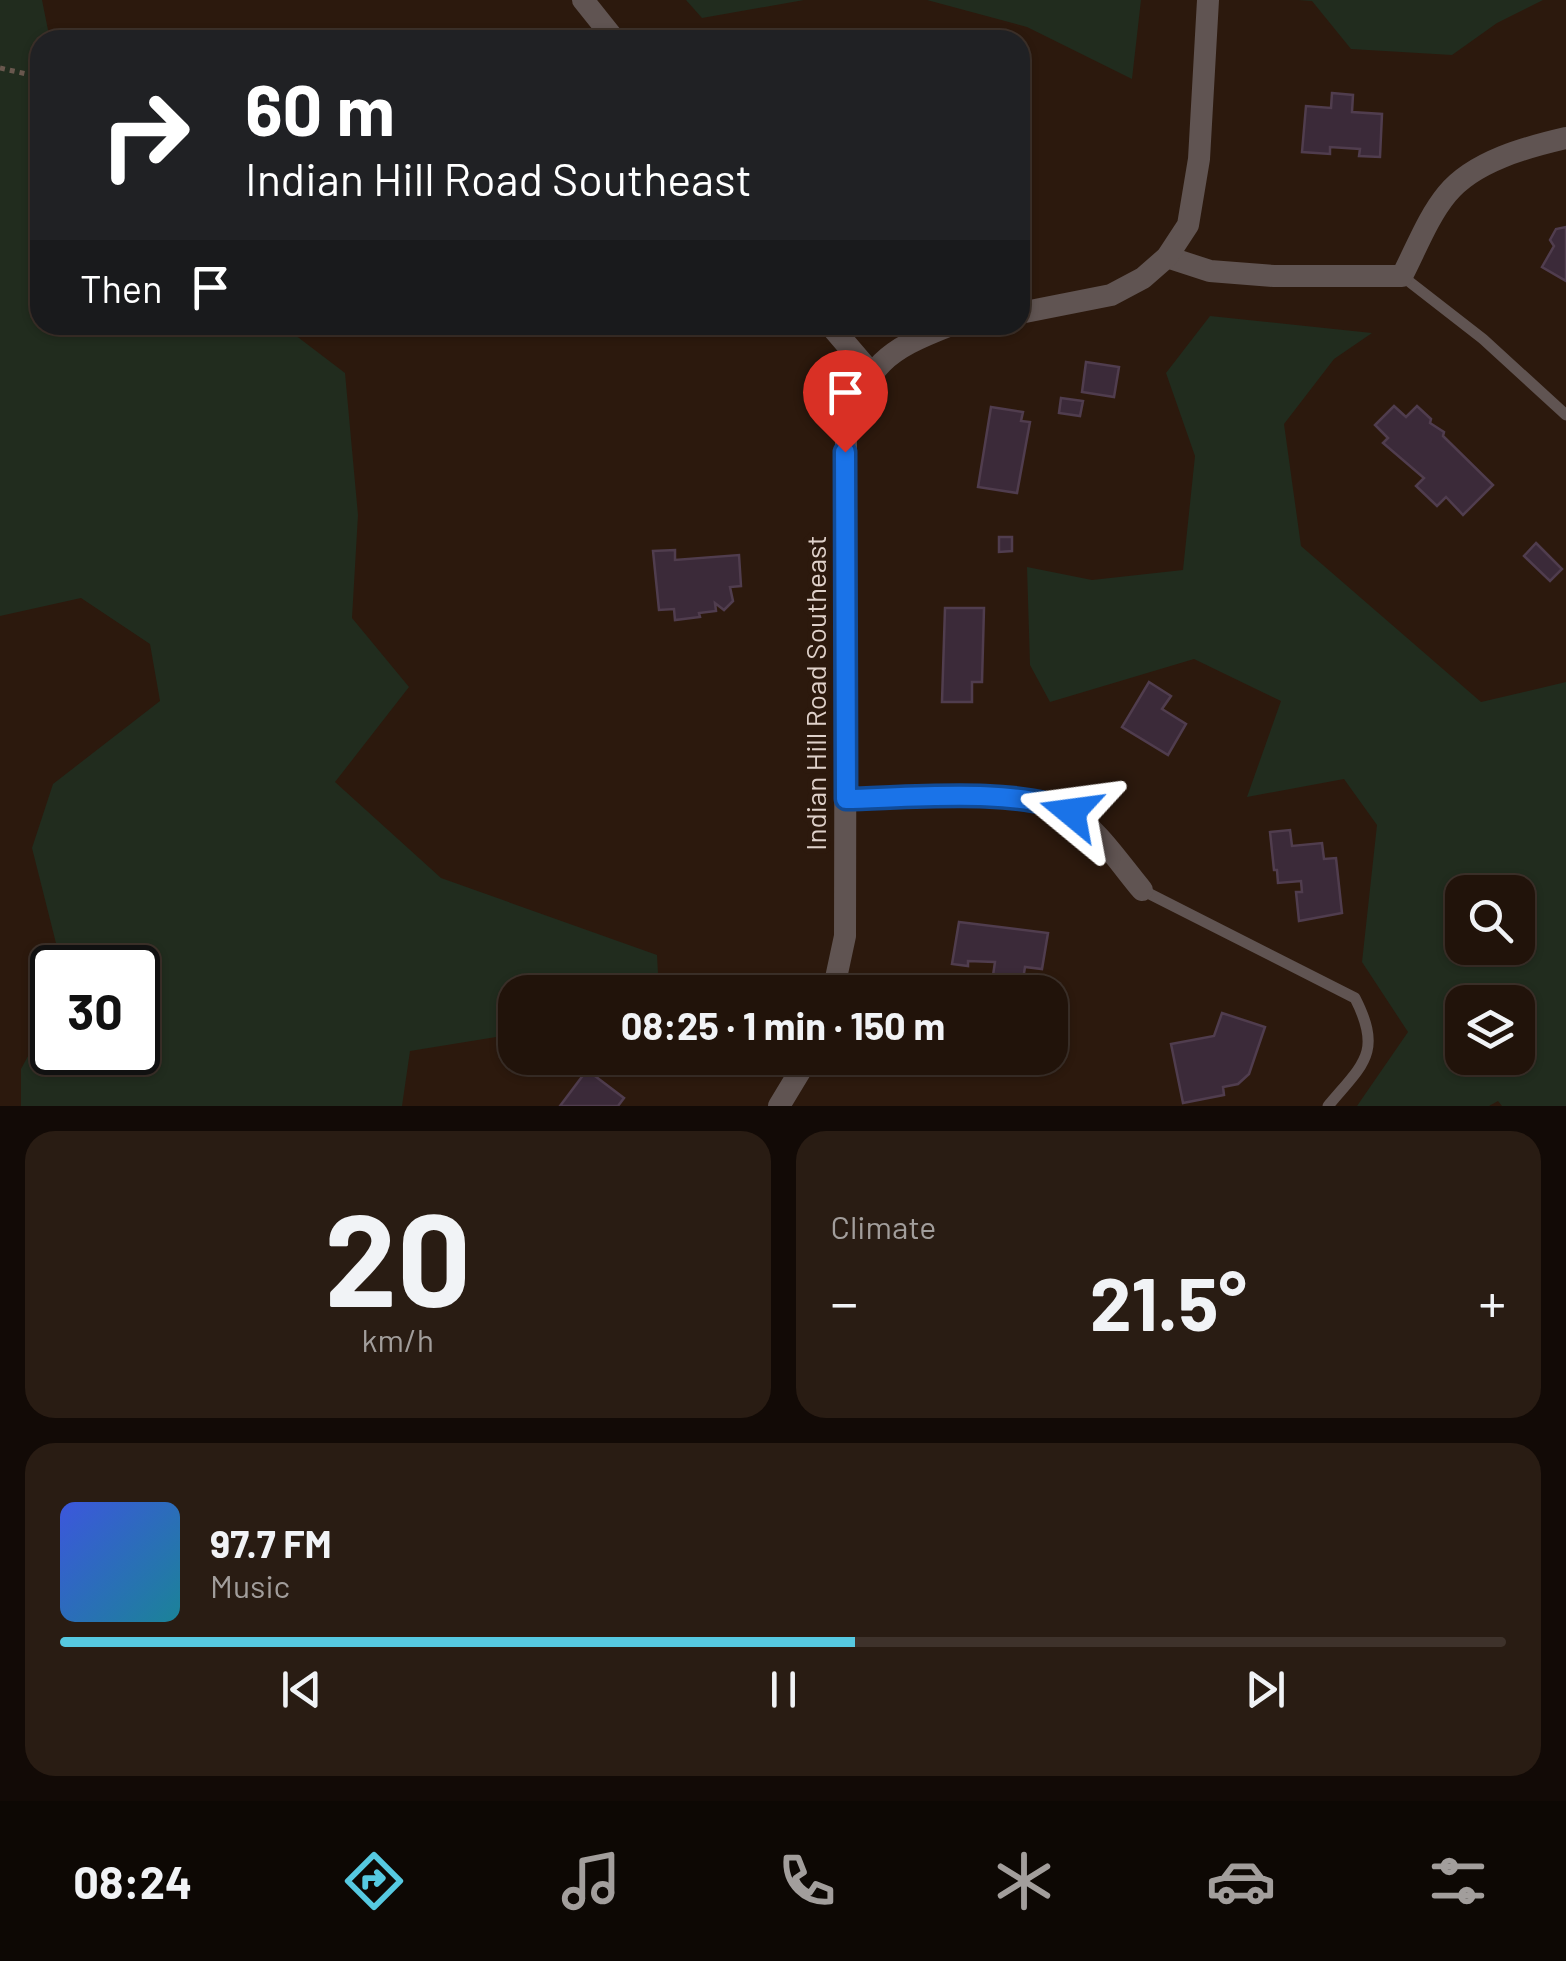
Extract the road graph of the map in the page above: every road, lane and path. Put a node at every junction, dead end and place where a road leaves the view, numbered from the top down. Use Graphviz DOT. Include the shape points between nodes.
graph roads {
  1 [pos="584,0"];
  2 [pos="1208,0"];
  3 [pos="608,30"];
  4 [pos="0,68"];
  5 [pos="30,75"];
  6 [pos="1566,138"];
  7 [pos="1167,257"];
  8 [pos="1402,276"];
  9 [pos="1030,312"];
  10 [pos="838,335"];
  11 [pos="925,335"];
  12 [pos="870,374"];
  13 [pos="1566,414"];
  14 [pos="846,799"];
  15 [pos="1142,890"];
  16 [pos="837,975"];
  17 [pos="798,1075"];
  18 [pos="779,1106"];
  19 [pos="1328,1106"];
  1 -- 3 [label="street"];
  2 -- 7 [label="street" via="1195,198 1188,225"];
  4 -- 5 [label="path"];
  6 -- 8 [label="street" via="1482,166 1448,192"];
  7 -- 8 [label="street" via="1210,272"];
  7 -- 9 [label="street" via="1111,295"];
  8 -- 13 [label="lane"];
  10 -- 12 [label="street"];
  11 -- 12 [label="street, Indian Hill Road Southeast"];
  12 -- 14 [label="street, Indian Hill Road Southeast" via="846,432"];
  14 -- 15 [label="street" via="1052,803 1085,824"];
  14 -- 16 [label="street, Indian Hill Road Southeast"];
  15 -- 19 [label="lane" via="1355,998 1370,1044"];
  17 -- 18 [label="street"];
}
